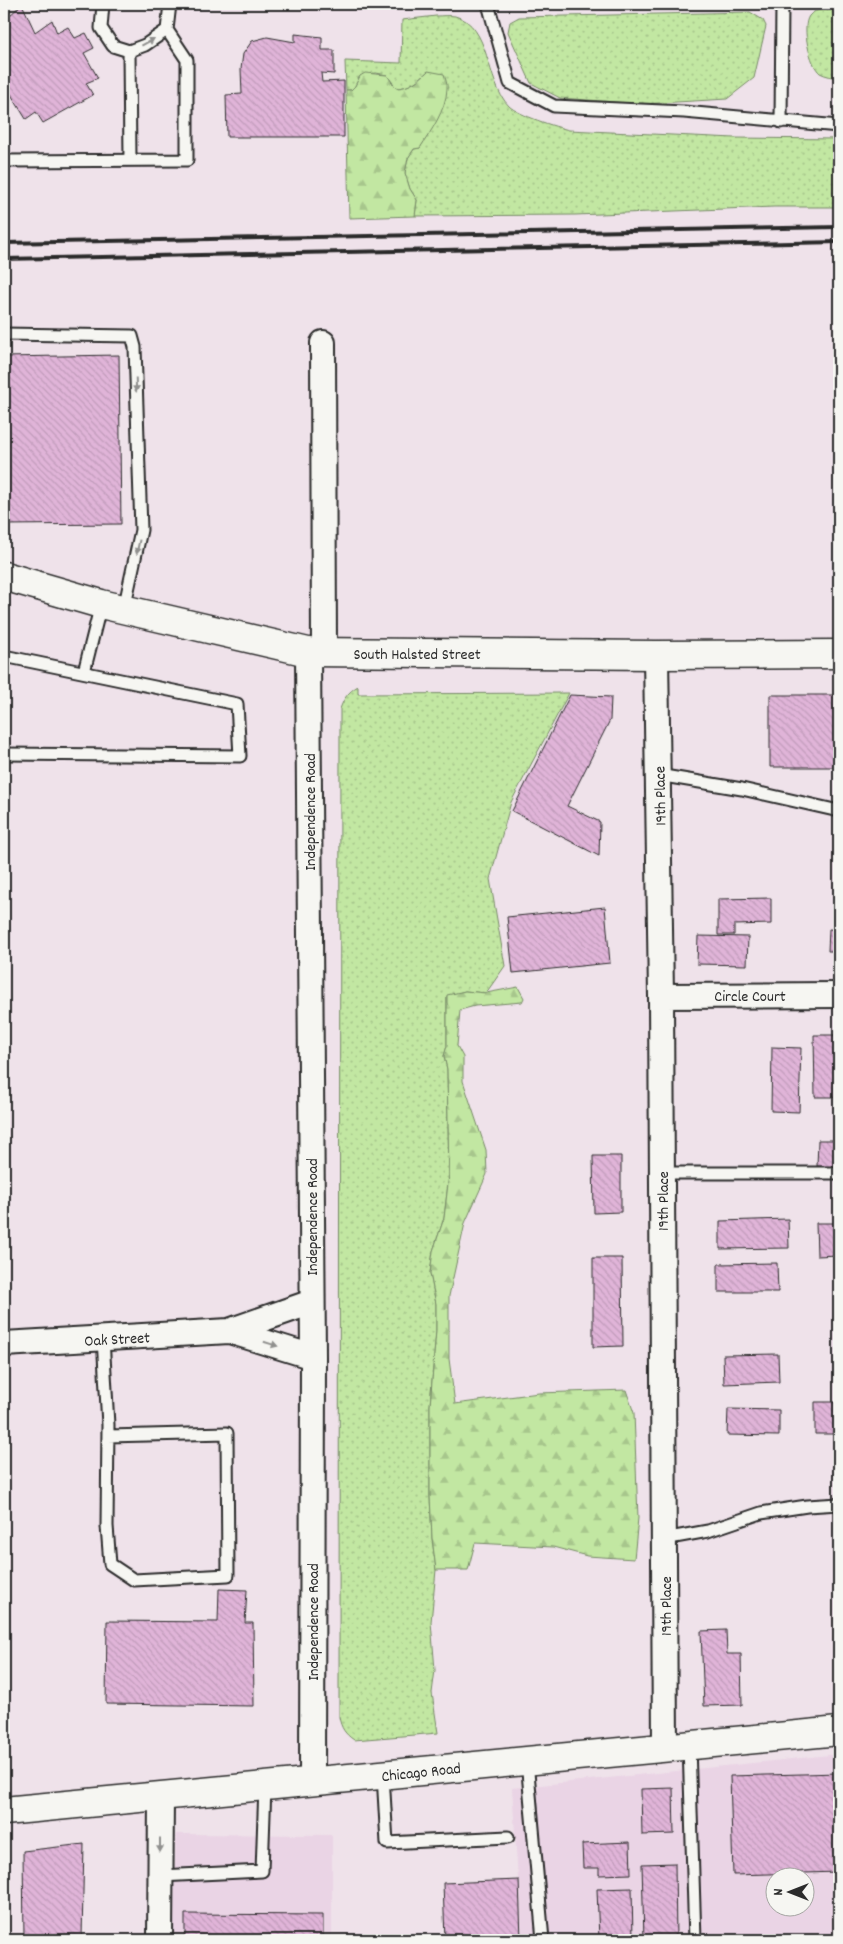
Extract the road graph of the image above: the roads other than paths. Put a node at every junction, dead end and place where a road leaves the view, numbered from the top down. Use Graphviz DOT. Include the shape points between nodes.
graph roads {
  1 [pos="103,4"];
  2 [pos="170,4"];
  3 [pos="488,4"];
  4 [pos="782,4"];
  5 [pos="167,30"];
  6 [pos="129,51"];
  7 [pos="781,122"];
  8 [pos="839,126"];
  9 [pos="130,160"];
  10 [pos="4,161"];
  11 [pos="4,334"];
  12 [pos="323,343"];
  13 [pos="4,576"];
  14 [pos="112,607"];
  15 [pos="316,652"];
  16 [pos="839,654"];
  17 [pos="656,655"];
  18 [pos="4,656"];
  19 [pos="84,672"];
  20 [pos="4,754"];
  21 [pos="658,775"];
  22 [pos="839,811"];
  23 [pos="839,995"];
  24 [pos="661,996"];
  25 [pos="662,1173"];
  26 [pos="839,1174"];
  27 [pos="312,1302"];
  28 [pos="229,1331"];
  29 [pos="103,1338"];
  30 [pos="4,1344"];
  31 [pos="313,1357"];
  32 [pos="108,1436"];
  33 [pos="839,1504"];
  34 [pos="664,1538"];
  35 [pos="839,1731"];
  36 [pos="677,1747"];
  37 [pos="527,1761"];
  38 [pos="383,1775"];
  39 [pos="312,1782"];
  40 [pos="265,1786"];
  41 [pos="161,1796"];
  42 [pos="4,1811"];
  43 [pos="508,1837"];
  44 [pos="160,1876"];
  45 [pos="160,1940"];
  46 [pos="543,1940"];
  47 [pos="696,1940"];
  1 -- 6 [label="lane" via="101,28 113,46"];
  2 -- 5 [label="lane"];
  3 -- 7 [label="lane" via="510,83 554,106 684,112"];
  4 -- 7 [label="lane"];
  6 -- 5 [label="lane, one-way"];
  5 -- 9 [label="lane" via="187,60 187,160"];
  6 -- 9 [label="lane"];
  7 -- 8 [label="lane"];
  9 -- 10 [label="lane"];
  11 -- 14 [label="lane, one-way" via="132,336 141,530"];
  12 -- 15 [label="street, Independence Road"];
  13 -- 14 [label="main road, South Halsted Street"];
  14 -- 15 [label="main road, South Halsted Street"];
  14 -- 19 [label="lane"];
  15 -- 17 [label="main road, South Halsted Street"];
  15 -- 27 [label="street, Independence Road"];
  16 -- 17 [label="main road, South Halsted Street"];
  17 -- 21 [label="street, 19th Place"];
  18 -- 19 [label="lane"];
  19 -- 20 [label="lane" via="237,704 240,756"];
  21 -- 22 [label="lane" via="742,789"];
  21 -- 24 [label="street, 19th Place"];
  23 -- 24 [label="street, Circle Court"];
  24 -- 25 [label="street, 19th Place"];
  25 -- 26 [label="lane"];
  25 -- 34 [label="street, 19th Place"];
  27 -- 28 [label="street, Oak Street"];
  27 -- 31 [label="street, Independence Road"];
  28 -- 29 [label="street, Oak Street"];
  28 -- 31 [label="street, Oak Street, one-way"];
  29 -- 30 [label="street, Oak Street"];
  29 -- 32 [label="lane"];
  31 -- 39 [label="street, Independence Road"];
  32 -- 32 [label="lane" via="110,1564 134,1580 228,1575 227,1433"];
  33 -- 34 [label="lane" via="760,1513 708,1531"];
  34 -- 36 [label="street, 19th Place"];
  35 -- 36 [label="main road, Chicago Road"];
  36 -- 37 [label="main road, Chicago Road"];
  36 -- 47 [label="lane"];
  37 -- 38 [label="main road, Chicago Road"];
  37 -- 46 [label="lane"];
  38 -- 39 [label="main road, Chicago Road"];
  38 -- 43 [label="lane" via="387,1843"];
  39 -- 40 [label="main road, Chicago Road"];
  40 -- 41 [label="main road, Chicago Road"];
  40 -- 44 [label="lane" via="262,1871"];
  41 -- 42 [label="main road, Chicago Road"];
  41 -- 44 [label="street, one-way"];
  44 -- 45 [label="street"];
}
